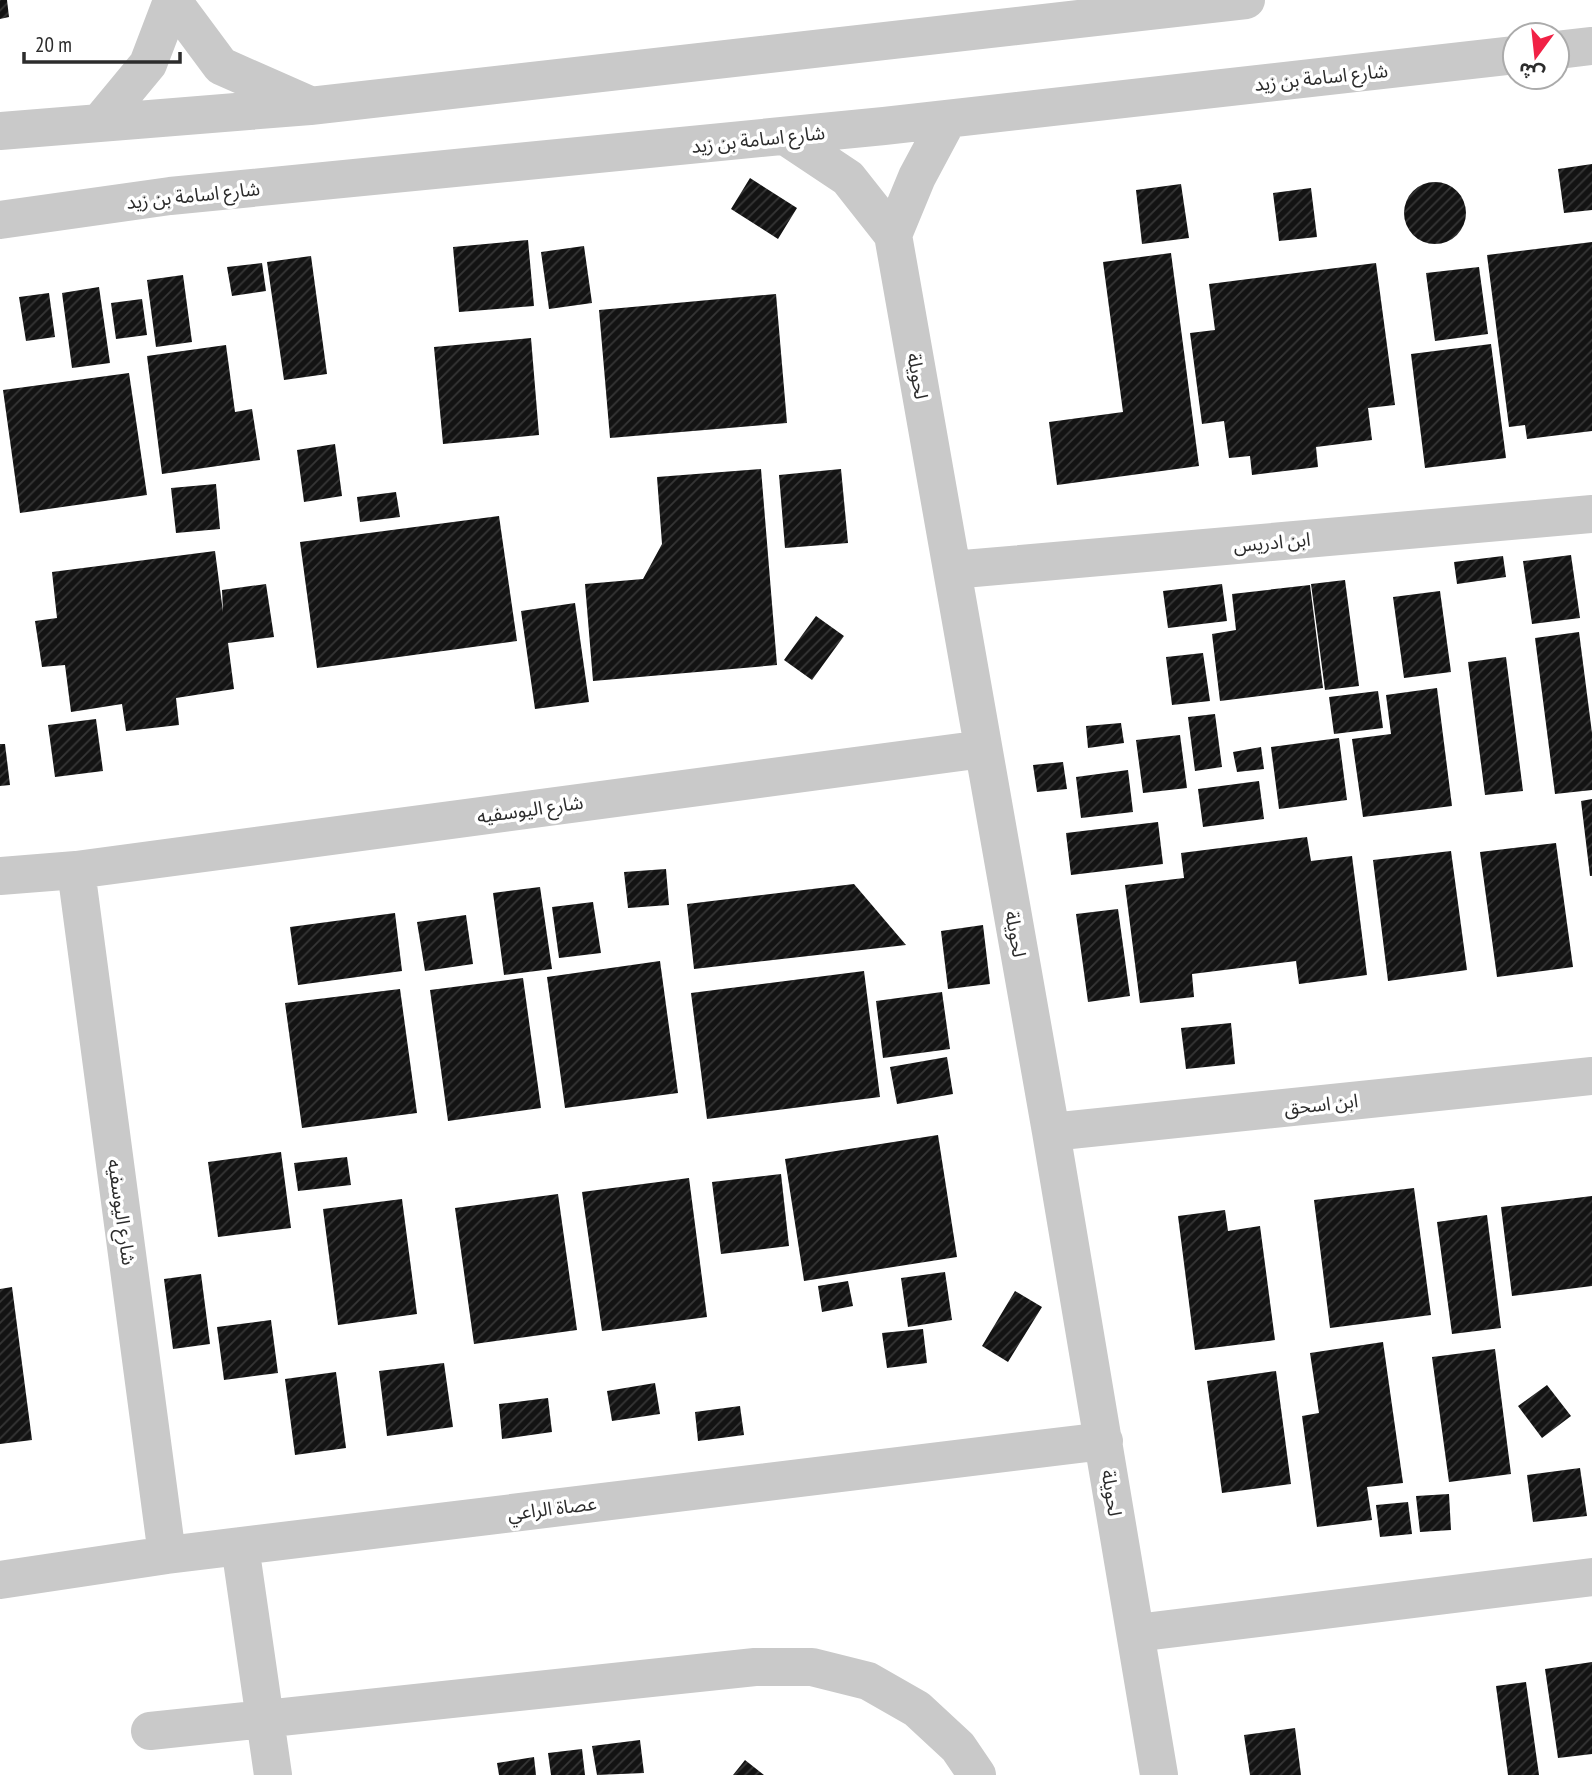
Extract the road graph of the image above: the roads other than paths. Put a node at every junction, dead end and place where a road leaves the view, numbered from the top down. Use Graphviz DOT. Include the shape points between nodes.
graph roads {
  1 [pos="172,0"];
  2 [pos="1246,0"];
  3 [pos="1592,46"];
  4 [pos="1571,48"];
  5 [pos="1501,57"];
  6 [pos="310,106"];
  7 [pos="948,119"];
  8 [pos="100,122"];
  9 [pos="0,131"];
  10 [pos="785,136"];
  11 [pos="0,220"];
  12 [pos="893,235"];
  13 [pos="1592,513"];
  14 [pos="952,570"];
  15 [pos="983,749"];
  16 [pos="76,870"];
  17 [pos="0,876"];
  18 [pos="1592,1076"];
  19 [pos="1051,1132"];
  20 [pos="1104,1441"];
  21 [pos="240,1546"];
  22 [pos="167,1555"];
  23 [pos="1592,1577"];
  24 [pos="0,1580"];
  25 [pos="1136,1633"];
  26 [pos="265,1720"];
  27 [pos="150,1731"];
  28 [pos="273,1775"];
  29 [pos="977,1775"];
  30 [pos="1159,1775"];
  1 -- 6 [label="street" via="221,66"];
  1 -- 8 [label="street" via="148,64"];
  2 -- 6 [label="street"];
  3 -- 4 [label="street"];
  5 -- 7 [label="street, شارع اسامة بن زيد"];
  6 -- 8 [label="street"];
  7 -- 10 [label="street, شارع اسامة بن زيد"];
  7 -- 12 [label="street"];
  8 -- 9 [label="street"];
  10 -- 11 [label="street, شارع اسامة بن زيد" via="170,196"];
  10 -- 12 [label="street, لحويلة" via="848,178"];
  12 -- 14 [label="street, لحويلة"];
  13 -- 14 [label="street, ابن ادريس"];
  14 -- 15 [label="street, لحويلة"];
  15 -- 16 [label="street, شارع اليوسفيه"];
  15 -- 19 [label="street, لحويلة"];
  16 -- 17 [label="street, شارع اليوسفيه"];
  16 -- 22 [label="street, شارع اليوسفيه"];
  18 -- 19 [label="street, ابن اسحق"];
  19 -- 20 [label="street, لحويلة"];
  20 -- 21 [label="street, عصاة الراعي"];
  20 -- 25 [label="street, لحويلة"];
  21 -- 22 [label="street, عصاة الراعي"];
  21 -- 26 [label="street"];
  22 -- 24 [label="street, عصاة الراعي"];
  23 -- 25 [label="street"];
  25 -- 30 [label="street, لحويلة"];
  26 -- 27 [label="street"];
  26 -- 28 [label="street"];
  26 -- 29 [label="street" via="755,1667 812,1667 867,1681 917,1709 958,1746"];
}
